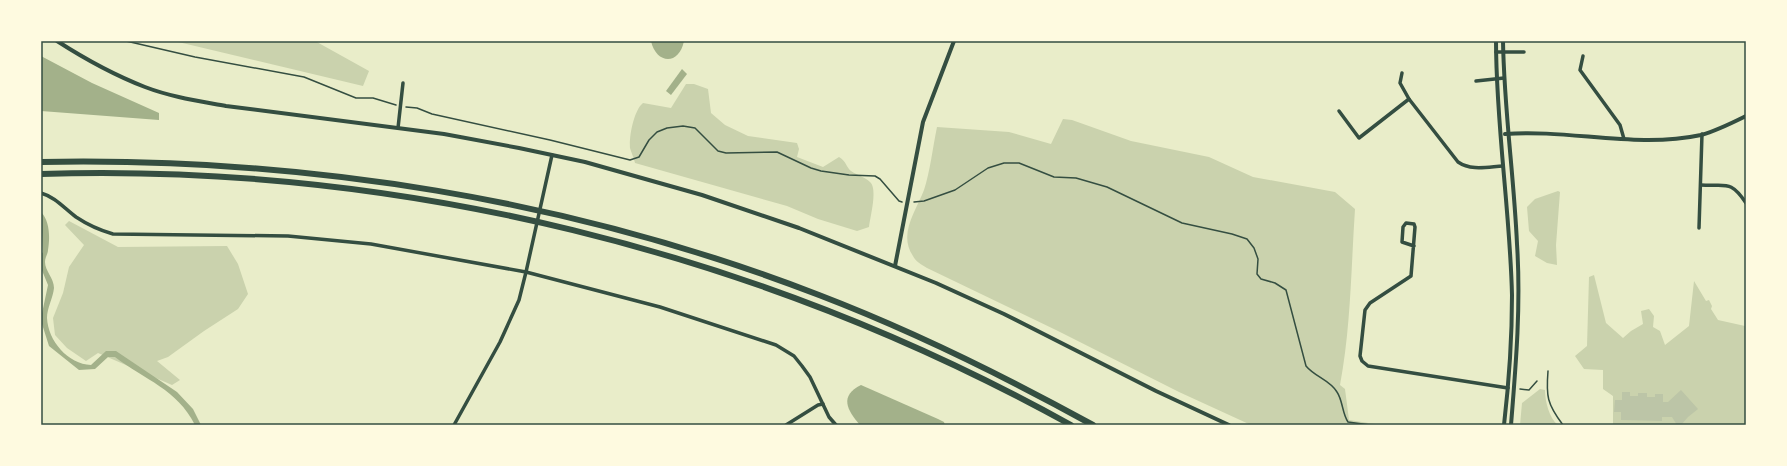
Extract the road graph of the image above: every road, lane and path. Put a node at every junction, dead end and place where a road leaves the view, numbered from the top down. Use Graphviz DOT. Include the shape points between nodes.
graph roads {
  1 [pos="57,41"];
  2 [pos="126,41"];
  3 [pos="954,41"];
  4 [pos="1496,41"];
  5 [pos="1503,41"];
  6 [pos="1503,51"];
  7 [pos="1496,52"];
  8 [pos="1524,52"];
  9 [pos="1583,56"];
  10 [pos="1402,73"];
  11 [pos="1497,78"];
  12 [pos="1504,78"];
  13 [pos="1476,81"];
  14 [pos="403,83"];
  15 [pos="1409,99"];
  16 [pos="396,105"];
  17 [pos="406,107"];
  18 [pos="1339,111"];
  19 [pos="1746,116"];
  20 [pos="398,128"];
  21 [pos="1501,134"];
  22 [pos="1507,134"];
  23 [pos="1702,134"];
  24 [pos="1624,139"];
  25 [pos="552,155"];
  26 [pos="41,162"];
  27 [pos="1503,166"];
  28 [pos="41,174"];
  29 [pos="1701,185"];
  30 [pos="41,193"];
  31 [pos="908,203"];
  32 [pos="1746,203"];
  33 [pos="1699,228"];
  34 [pos="1414,246"];
  35 [pos="895,266"];
  36 [pos="526,272"];
  37 [pos="1548,371"];
  38 [pos="1537,381"];
  39 [pos="1508,388"];
  40 [pos="1520,389"];
  41 [pos="823,404"];
  42 [pos="454,425"];
  43 [pos="786,425"];
  44 [pos="836,425"];
  45 [pos="1071,425"];
  46 [pos="1092,425"];
  47 [pos="1229,425"];
  48 [pos="1370,425"];
  49 [pos="1504,425"];
  50 [pos="1511,425"];
  51 [pos="1563,425"];
  1 -- 20 [label="street" via="109,72 146,87 193,100"];
  2 -- 16 [label="path" via="195,57 304,77 356,98 372,98"];
  3 -- 31 [label="street" via="924,122"];
  4 -- 7 [label="street"];
  5 -- 6 [label="street"];
  6 -- 7 [label="street"];
  6 -- 8 [label="street"];
  6 -- 12 [label="street"];
  7 -- 11 [label="street"];
  9 -- 24 [label="street" via="1580,70 1620,125"];
  10 -- 15 [label="street" via="1400,83"];
  11 -- 12 [label="street"];
  11 -- 13 [label="street"];
  11 -- 21 [label="street"];
  12 -- 22 [label="street"];
  14 -- 20 [label="street"];
  15 -- 18 [label="street" via="1359,138"];
  15 -- 27 [label="street" via="1458,162 1470,167"];
  17 -- 31 [label="path" via="630,160 639,157 648,140 658,132 683,126 695,128 718,151 777,152 811,168 849,175 875,176 899,201"];
  19 -- 23 [label="street"];
  20 -- 25 [label="street" via="444,134"];
  21 -- 22 [label="street"];
  21 -- 27 [label="street"];
  22 -- 24 [label="street"];
  22 -- 50 [label="street" via="1517,243 1519,303"];
  23 -- 24 [label="street" via="1659,139"];
  23 -- 29 [label="street"];
  25 -- 35 [label="street" via="702,195 799,228"];
  25 -- 36 [label="street"];
  26 -- 46 [label="highway" via="193,164 338,176 465,195 605,226 741,267 864,313 988,370"];
  27 -- 39 [label="street" via="1512,296"];
  28 -- 45 [label="highway" via="157,173 300,182 459,205 586,232 712,268 834,312 967,371"];
  29 -- 32 [label="street" via="1733,187"];
  29 -- 33 [label="street"];
  30 -- 36 [label="street" via="50,195 77,218 96,229 113,234 288,236 371,244"];
  31 -- 35 [label="street"];
  31 -- 48 [label="path" via="924,201 955,190 988,168 1004,163 1019,163 1054,177 1076,178 1107,187 1182,223 1247,239 1258,258 1257,274 1261,279 1286,290 1306,366 1311,373 1332,385 1338,393 1348,422"];
  34 -- 34 [label="street" via="1402,242 1403,227 1406,223 1414,224 1416,227"];
  34 -- 39 [label="street" via="1411,276 1370,303 1365,310 1360,356 1362,361 1368,366"];
  35 -- 47 [label="street" via="1004,314"];
  36 -- 41 [label="street" via="653,305 776,345 794,356 802,366"];
  36 -- 42 [label="street" via="519,300 500,342"];
  37 -- 51 [label="path" via="1546,392 1552,410"];
  38 -- 40 [label="lane" via="1528,390"];
  39 -- 49 [label="street"];
  41 -- 43 [label="street"];
  41 -- 44 [label="street"];
}
